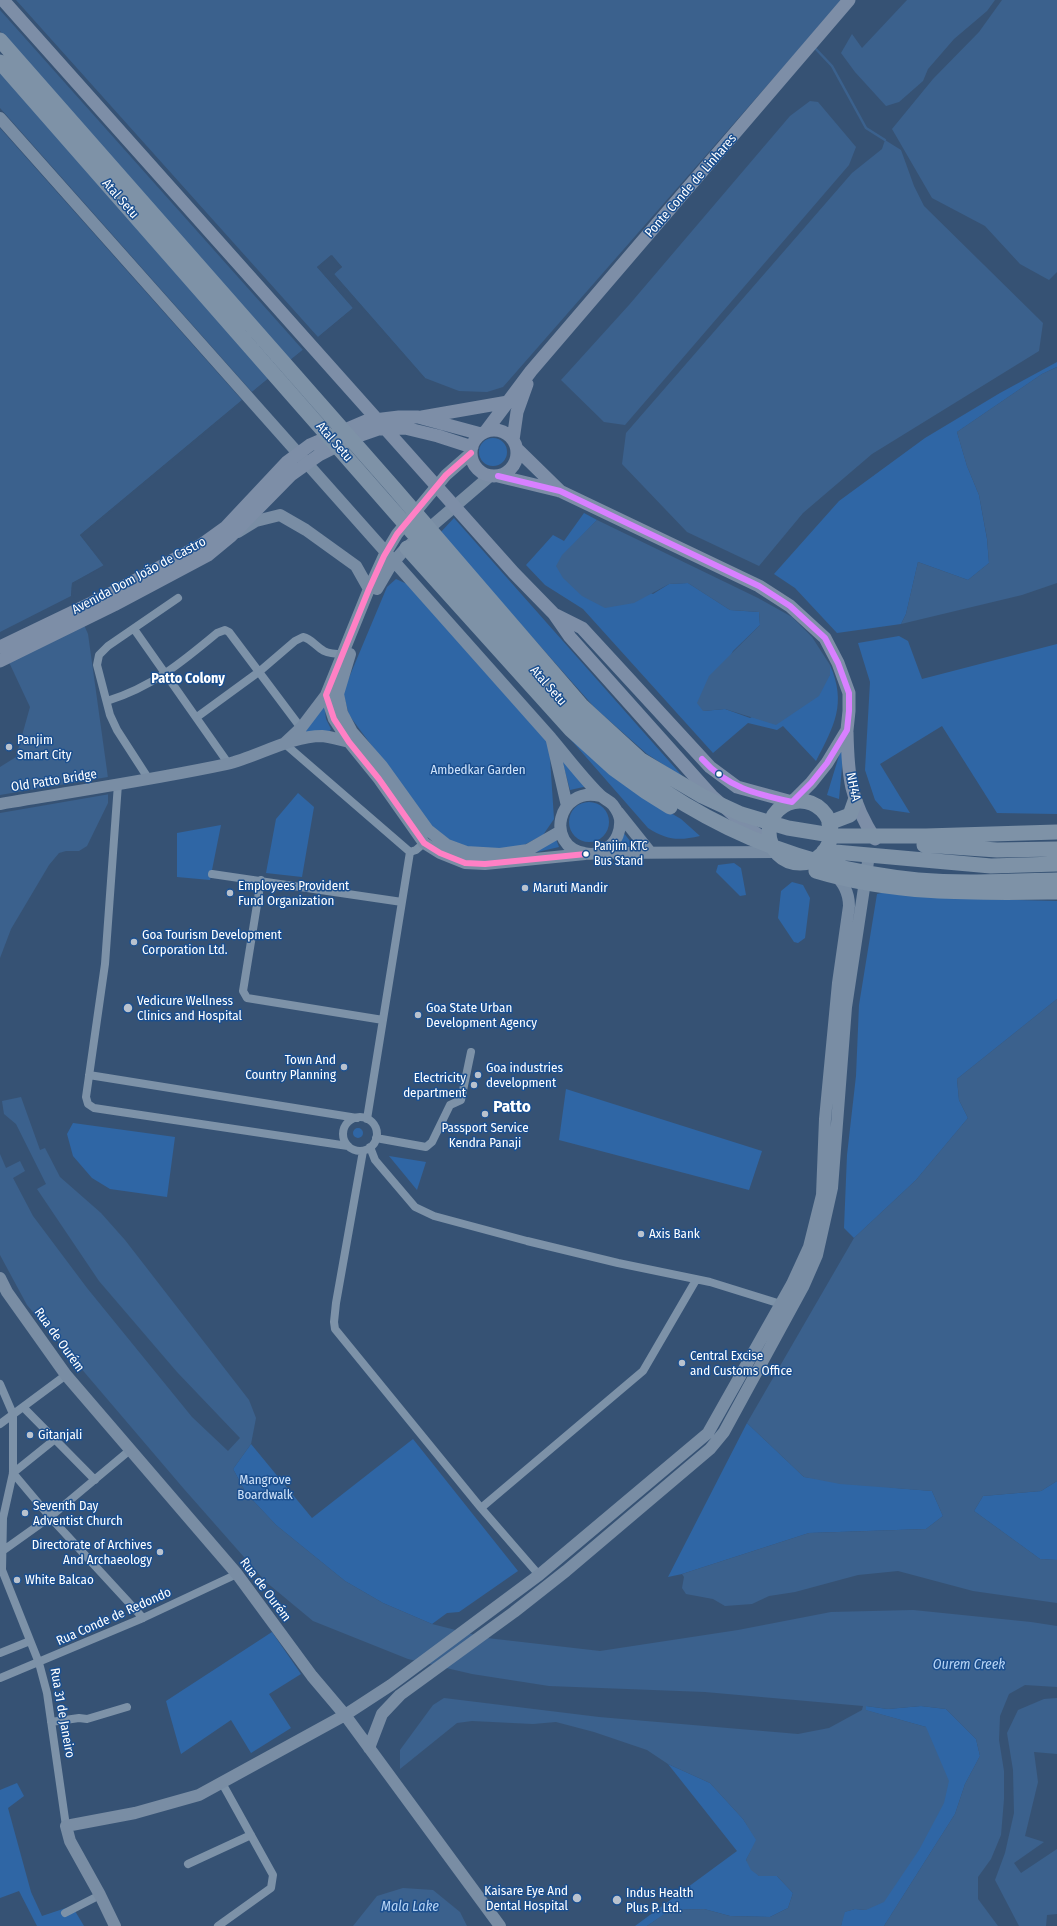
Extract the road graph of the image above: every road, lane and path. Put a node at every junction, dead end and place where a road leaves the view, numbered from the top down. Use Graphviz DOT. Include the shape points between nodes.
graph roads {
  1 [pos="3,0"];
  2 [pos="849,0"];
  3 [pos="0,40"];
  4 [pos="0,62"];
  5 [pos="0,118"];
  6 [pos="531,372"];
  7 [pos="508,402"];
  8 [pos="418,417"];
  9 [pos="484,433"];
  10 [pos="515,445"];
  11 [pos="471,450"];
  12 [pos="494,476"];
  13 [pos="560,491"];
  14 [pos="231,536"];
  15 [pos="390,546"];
  16 [pos="403,551"];
  17 [pos="369,589"];
  18 [pos="178,598"];
  19 [pos="112,599"];
  20 [pos="554,614"];
  21 [pos="134,629"];
  22 [pos="0,647"];
  23 [pos="343,654"];
  24 [pos="0,661"];
  25 [pos="260,671"];
  26 [pos="167,674"];
  27 [pos="326,695"];
  28 [pos="107,701"];
  29 [pos="197,718"];
  30 [pos="301,728"];
  31 [pos="847,730"];
  32 [pos="551,738"];
  33 [pos="349,742"];
  34 [pos="284,744"];
  35 [pos="228,763"];
  36 [pos="148,778"];
  37 [pos="115,785"];
  38 [pos="600,796"];
  39 [pos="855,801"];
  40 [pos="792,802"];
  41 [pos="0,804"];
  42 [pos="567,806"];
  43 [pos="617,810"];
  44 [pos="830,825"];
  45 [pos="561,831"];
  46 [pos="1057,832"];
  47 [pos="875,839"];
  48 [pos="424,843"];
  49 [pos="774,848"];
  50 [pos="1057,849"];
  51 [pos="824,851"];
  52 [pos="410,852"];
  53 [pos="650,852"];
  54 [pos="591,853"];
  55 [pos="869,855"];
  56 [pos="812,861"];
  57 [pos="1057,864"];
  58 [pos="212,874"];
  59 [pos="261,880"];
  60 [pos="1057,880"];
  61 [pos="1057,892"];
  62 [pos="402,902"];
  63 [pos="383,1020"];
  64 [pos="471,1052"];
  65 [pos="89,1075"];
  66 [pos="357,1118"];
  67 [pos="367,1119"];
  68 [pos="376,1138"];
  69 [pos="348,1146"];
  70 [pos="367,1149"];
  71 [pos="0,1278"];
  72 [pos="696,1280"];
  73 [pos="4,1294"];
  74 [pos="787,1306"];
  75 [pos="66,1375"];
  76 [pos="0,1384"];
  77 [pos="23,1407"];
  78 [pos="13,1414"];
  79 [pos="0,1424"];
  80 [pos="54,1440"];
  81 [pos="130,1450"];
  82 [pos="13,1473"];
  83 [pos="95,1480"];
  84 [pos="481,1508"];
  85 [pos="50,1517"];
  86 [pos="571,1548"];
  87 [pos="1,1552"];
  88 [pos="579,1558"];
  89 [pos="1,1569"];
  90 [pos="237,1574"];
  91 [pos="539,1575"];
  92 [pos="143,1618"];
  93 [pos="30,1641"];
  94 [pos="0,1653"];
  95 [pos="40,1663"];
  96 [pos="0,1678"];
  97 [pos="127,1707"];
  98 [pos="345,1714"];
  99 [pos="51,1722"];
  100 [pos="370,1748"];
  101 [pos="222,1783"];
  102 [pos="66,1826"];
  103 [pos="251,1835"];
  104 [pos="188,1864"];
  105 [pos="100,1895"];
  106 [pos="65,1913"];
  107 [pos="115,1926"];
  108 [pos="218,1926"];
  109 [pos="500,1926"];
  1 -- 20 [label="main road" via="514,573"];
  2 -- 6 [label="main road, Ponte Conde de Linhares"];
  3 -- 46 [label="highway, Atal Setu" via="399,494 580,706 641,760 702,796 741,814 788,828 837,836"];
  4 -- 60 [label="highway, Atal Setu" via="570,712 619,759 684,805 762,844 798,857 918,880"];
  5 -- 32 [label="main road"];
  6 -- 7 [label="main road, Ponte Conde de Linhares"];
  6 -- 10 [label="main road" via="517,412"];
  7 -- 8 [label="main road"];
  7 -- 9 [label="main road, Ponte Conde de Linhares"];
  8 -- 9 [label="main road, Avenida Dom João de Castro"];
  8 -- 19 [label="main road, Avenida Dom João de Castro" via="366,421 310,445 287,462 226,527 201,546"];
  9 -- 10 [label="main road" via="492,430 504,432"];
  9 -- 11 [label="main road"];
  10 -- 12 [label="main road" via="517,455 513,466 504,474"];
  10 -- 13 [label="main road"];
  11 -- 12 [label="main road" via="474,466 483,474"];
  11 -- 14 [label="main road, Avenida Dom João de Castro" via="438,436 405,428 378,429 360,435 319,455 291,474"];
  11 -- 15 [label="main road" via="446,475"];
  12 -- 13 [label="main road"];
  12 -- 16 [label="main road"];
  13 -- 31 [label="main road, NH4A" via="759,586 808,620 825,638 849,692"];
  14 -- 17 [label="main road" via="256,521 280,515 306,530 356,566"];
  14 -- 19 [label="main road, Avenida Dom João de Castro" via="208,555"];
  15 -- 16 [label="main road"];
  15 -- 17 [label="main road"];
  16 -- 45 [label="main road" via="379,583 351,652 338,694 342,713 352,732 382,766 428,830 447,845 466,852 500,854 528,850"];
  16 -- 61 [label="highway" via="571,730 609,765 657,799 711,830 790,864 857,882 908,890"];
  17 -- 23 [label="main road"];
  18 -- 21 [label="street"];
  19 -- 22 [label="main road, Avenida Dom João de Castro"];
  19 -- 24 [label="main road, Avenida Dom João de Castro"];
  20 -- 40 [label="main road" via="582,628 710,767 737,787"];
  20 -- 49 [label="main road" via="570,636 712,796"];
  21 -- 26 [label="street"];
  21 -- 28 [label="street" via="99,655 97,666"];
  23 -- 25 [label="street" via="322,650 310,638 303,636"];
  23 -- 27 [label="main road"];
  25 -- 26 [label="street" via="225,630 217,633"];
  25 -- 29 [label="street"];
  25 -- 30 [label="street"];
  26 -- 28 [label="street"];
  26 -- 29 [label="street"];
  27 -- 30 [label="main road"];
  27 -- 33 [label="main road" via="334,719"];
  28 -- 36 [label="street" via="116,730"];
  29 -- 35 [label="street"];
  30 -- 34 [label="main road"];
  31 -- 39 [label="main road, NH4A" via="849,773"];
  31 -- 40 [label="main road" via="827,763"];
  32 -- 38 [label="main road"];
  32 -- 42 [label="main road"];
  33 -- 34 [label="main road, Old Patto Bridge" via="321,736"];
  33 -- 48 [label="main road" via="379,779"];
  34 -- 35 [label="main road, Old Patto Bridge"];
  34 -- 52 [label="street"];
  35 -- 36 [label="main road, Old Patto Bridge"];
  36 -- 37 [label="main road, Old Patto Bridge"];
  37 -- 41 [label="main road, Old Patto Bridge"];
  37 -- 65 [label="street" via="105,964"];
  38 -- 42 [label="main road" via="582,796"];
  38 -- 43 [label="main road" via="610,801"];
  39 -- 44 [label="highway" via="850,815"];
  39 -- 47 [label="main road, NH4A" via="860,815"];
  40 -- 44 [label="highway" via="802,801 819,808 826,815"];
  40 -- 49 [label="highway" via="777,811 772,818 769,835"];
  42 -- 45 [label="main road" via="562,815"];
  43 -- 53 [label="main road"];
  43 -- 54 [label="main road" via="620,827 616,839 608,848"];
  44 -- 47 [label="highway"];
  44 -- 51 [label="highway" via="830,840"];
  45 -- 54 [label="main road" via="570,846"];
  47 -- 50 [label="highway" via="996,850"];
  48 -- 52 [label="street"];
  48 -- 54 [label="main road" via="465,863 512,862"];
  49 -- 53 [label="main road"];
  49 -- 56 [label="highway" via="789,861"];
  51 -- 55 [label="highway"];
  51 -- 56 [label="highway"];
  52 -- 62 [label="street"];
  53 -- 54 [label="main road"];
  55 -- 57 [label="highway" via="991,866"];
  55 -- 74 [label="main road" via="846,1007 832,1188 817,1255"];
  56 -- 74 [label="main road" via="831,870 842,882 849,896 849,906 838,983 825,1119 822,1195 809,1248"];
  58 -- 59 [label="street"];
  59 -- 62 [label="street"];
  59 -- 63 [label="street" via="243,991 247,998"];
  62 -- 63 [label="street"];
  63 -- 67 [label="street"];
  64 -- 68 [label="street" via="462,1100 450,1105 432,1142 426,1147"];
  65 -- 66 [label="street"];
  65 -- 69 [label="street" via="86,1097 88,1104 94,1108"];
  66 -- 67 [label="street"];
  66 -- 69 [label="street" via="347,1124 344,1130"];
  67 -- 68 [label="street" via="375,1127"];
  68 -- 70 [label="street"];
  69 -- 70 [label="street" via="355,1150"];
  70 -- 72 [label="street" via="415,1208 434,1216 527,1242"];
  70 -- 84 [label="street" via="336,1303 335,1329"];
  71 -- 73 [label="main road, Rua de Ourém"];
  72 -- 74 [label="street"];
  72 -- 84 [label="street" via="643,1371"];
  73 -- 75 [label="main road, Rua de Ourém"];
  74 -- 86 [label="main road" via="708,1433"];
  74 -- 88 [label="main road" via="724,1432 710,1449"];
  75 -- 77 [label="street"];
  75 -- 81 [label="main road, Rua de Ourém"];
  76 -- 78 [label="street, Rua 31 de Janeiro"];
  77 -- 78 [label="street"];
  77 -- 80 [label="street"];
  78 -- 79 [label="street"];
  78 -- 82 [label="street, Rua 31 de Janeiro"];
  80 -- 82 [label="street"];
  80 -- 83 [label="street"];
  81 -- 83 [label="street"];
  81 -- 90 [label="main road, Rua de Ourém"];
  82 -- 85 [label="street"];
  82 -- 87 [label="street, Rua 31 de Janeiro" via="3,1518"];
  83 -- 85 [label="street"];
  84 -- 91 [label="street"];
  85 -- 87 [label="street"];
  85 -- 92 [label="street"];
  86 -- 88 [label="main road"];
  86 -- 91 [label="main road"];
  87 -- 89 [label="street, Rua 31 de Janeiro"];
  88 -- 100 [label="main road" via="514,1612 400,1695 382,1714"];
  89 -- 93 [label="street, Rua 31 de Janeiro"];
  90 -- 92 [label="street, Rua Conde de Redondo"];
  90 -- 98 [label="main road, Rua de Ourém" via="312,1676"];
  91 -- 98 [label="main road" via="391,1685"];
  92 -- 95 [label="street, Rua Conde de Redondo"];
  93 -- 94 [label="street"];
  93 -- 95 [label="street, Rua 31 de Janeiro"];
  95 -- 96 [label="street, Rua Conde de Redondo"];
  95 -- 99 [label="street, Rua 31 de Janeiro"];
  97 -- 99 [label="street" via="87,1719"];
  98 -- 100 [label="main road, Rua de Ourém"];
  98 -- 101 [label="main road"];
  99 -- 102 [label="street, Rua 31 de Janeiro"];
  100 -- 109 [label="main road, Rua de Ourém"];
  101 -- 102 [label="main road" via="199,1795 135,1812"];
  101 -- 103 [label="street"];
  102 -- 105 [label="main road, Rua 31 de Janeiro" via="70,1841"];
  103 -- 104 [label="street"];
  103 -- 108 [label="street" via="273,1875 271,1888"];
  105 -- 106 [label="street"];
  105 -- 107 [label="main road, Rua 31 de Janeiro"];
}
